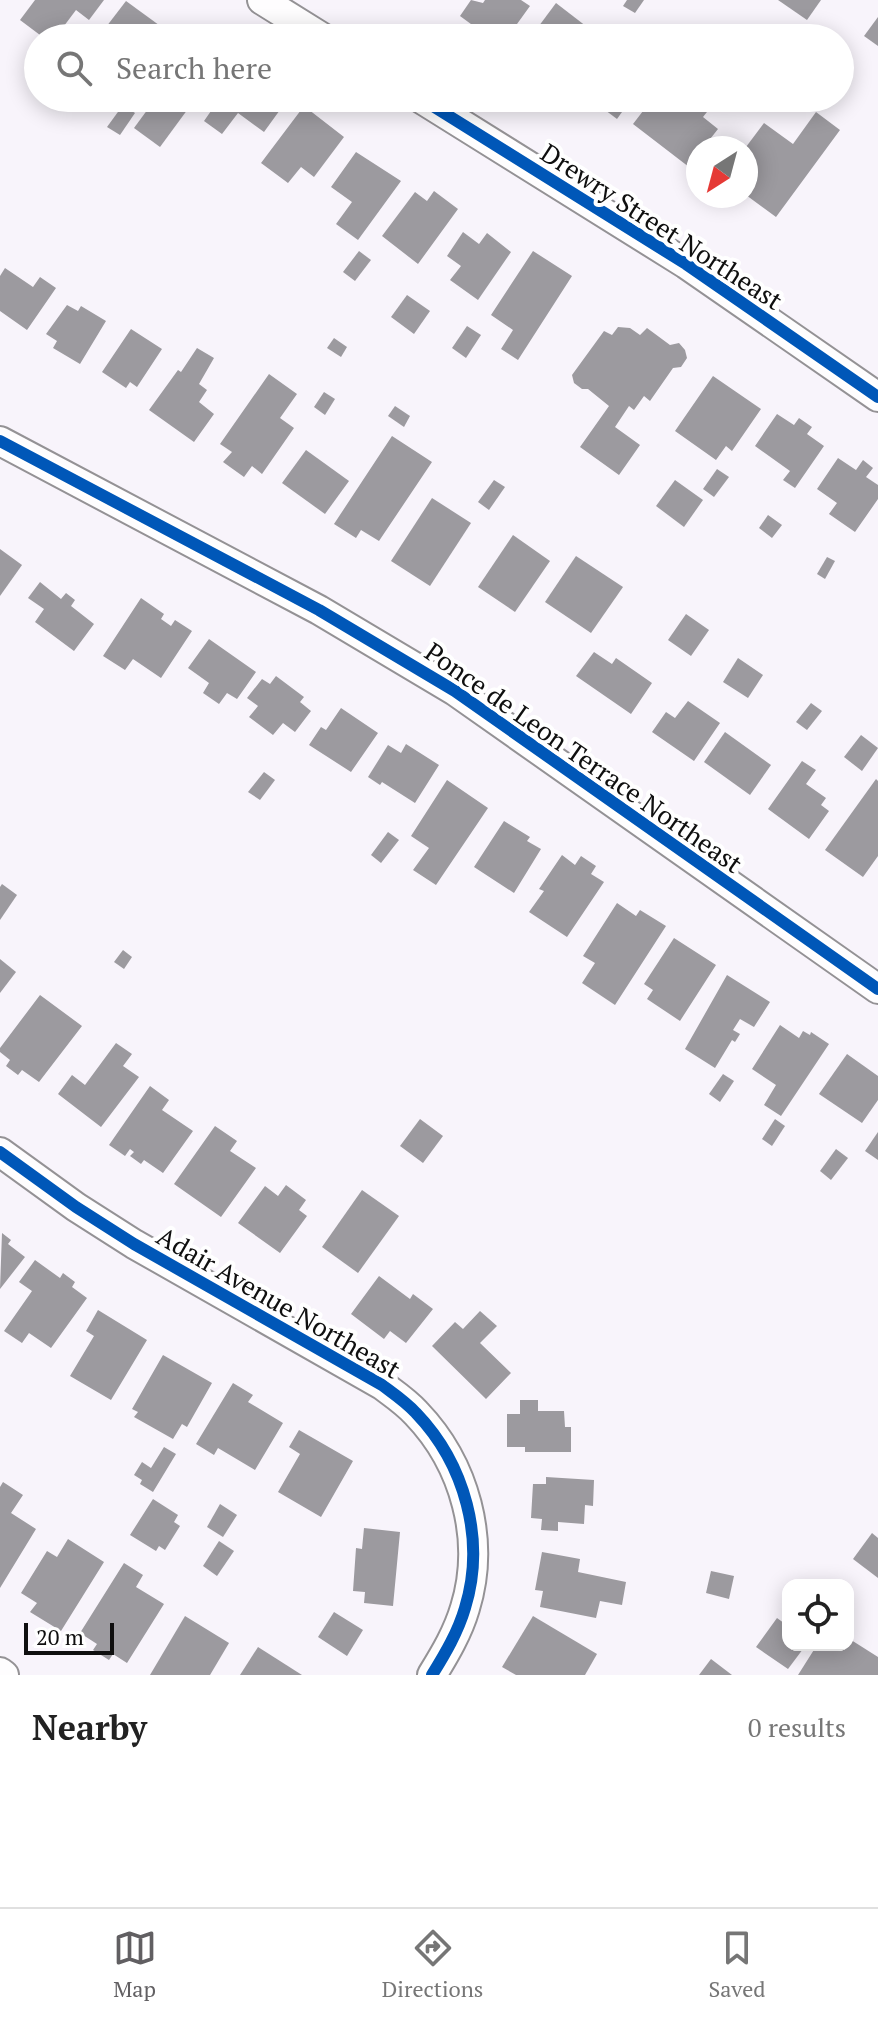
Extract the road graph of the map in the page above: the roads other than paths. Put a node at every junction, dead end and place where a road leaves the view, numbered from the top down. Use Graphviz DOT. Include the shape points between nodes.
graph roads {
  1 [pos="262,0"];
  2 [pos="301,24"];
  3 [pos="442,112"];
  4 [pos="878,397"];
  5 [pos="0,441"];
  6 [pos="878,989"];
  7 [pos="0,1152"];
  8 [pos="432,1675"];
  1 -- 2 [label="street"];
  3 -- 4 [label="street, Drewry Street Northeast" via="686,264"];
  5 -- 6 [label="street, Ponce de Leon Terrace Northeast" via="319,610 455,691"];
  7 -- 8 [label="street, Adair Avenue Northeast" via="134,1244 382,1385 415,1411 459,1478 471,1521 474,1562 465,1609"];
}
